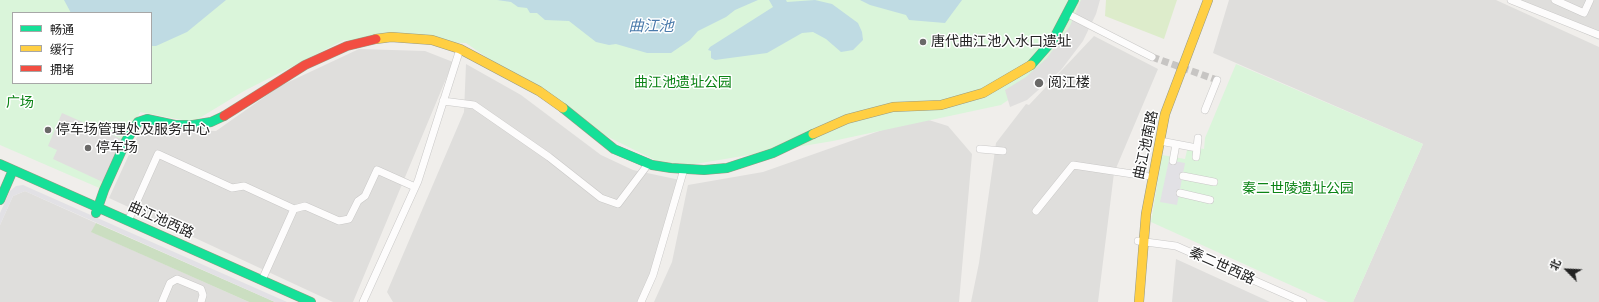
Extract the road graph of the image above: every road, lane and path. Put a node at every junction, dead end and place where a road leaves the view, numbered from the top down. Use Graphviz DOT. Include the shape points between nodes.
graph roads {
  1 [pos="1074,0"];
  2 [pos="1201,0"];
  3 [pos="1208,0"];
  4 [pos="1511,0"];
  5 [pos="1555,0"];
  6 [pos="1590,0"];
  7 [pos="1068,14"];
  8 [pos="1599,35"];
  9 [pos="460,49"];
  10 [pos="1152,57"];
  11 [pos="1217,80"];
  12 [pos="443,102"];
  13 [pos="1205,110"];
  14 [pos="1198,138"];
  15 [pos="1160,141"];
  16 [pos="1176,144"];
  17 [pos="1196,148"];
  18 [pos="980,149"];
  19 [pos="1003,152"];
  20 [pos="1196,157"];
  21 [pos="1173,161"];
  22 [pos="649,163"];
  23 [pos="0,164"];
  24 [pos="684,169"];
  25 [pos="0,171"];
  26 [pos="12,173"];
  27 [pos="1146,176"];
  28 [pos="1184,176"];
  29 [pos="1214,182"];
  30 [pos="415,187"];
  31 [pos="1180,193"];
  32 [pos="0,200"];
  33 [pos="1210,200"];
  34 [pos="294,209"];
  35 [pos="97,210"];
  36 [pos="1036,211"];
  37 [pos="128,221"];
  38 [pos="1141,241"];
  39 [pos="262,280"];
  40 [pos="162,302"];
  41 [pos="201,302"];
  42 [pos="297,302"];
  43 [pos="311,302"];
  44 [pos="363,302"];
  45 [pos="641,302"];
  46 [pos="1133,302"];
  47 [pos="1139,302"];
  48 [pos="1303,302"];
  1 -- 7 [label="street"];
  2 -- 27 [label="street, 曲江池南路" via="1159,112"];
  3 -- 15 [label="street, 曲江池南路" via="1165,114"];
  4 -- 8 [label="street"];
  5 -- 6 [label="street" via="1584,13"];
  7 -- 10 [label="street"];
  7 -- 24 [label="street" via="1053,40 1029,68 983,93 941,105 893,107 847,119 773,153 727,168"];
  9 -- 12 [label="street"];
  9 -- 22 [label="street" via="539,91 614,149"];
  9 -- 35 [label="street" via="432,40 413,38 391,37 371,40 347,46 305,65 211,122 194,125 175,125 147,119 138,122 126,142"];
  11 -- 13 [label="street"];
  12 -- 22 [label="street" via="474,105 549,157 601,198 618,204"];
  12 -- 30 [label="street"];
  14 -- 17 [label="street"];
  15 -- 16 [label="street"];
  15 -- 38 [label="street, 曲江池南路"];
  16 -- 17 [label="street"];
  16 -- 21 [label="street"];
  17 -- 20 [label="street"];
  18 -- 19 [label="street"];
  22 -- 24 [label="street"];
  23 -- 26 [label="street, 曲江池西路"];
  24 -- 45 [label="street" via="653,274"];
  25 -- 26 [label="street, 曲江池西路"];
  26 -- 32 [label="street"];
  26 -- 35 [label="street, 曲江池西路"];
  27 -- 36 [label="street" via="1073,165"];
  27 -- 38 [label="street, 曲江池南路" via="1139,213"];
  28 -- 29 [label="street"];
  30 -- 34 [label="street" via="377,170 365,196 358,201 349,219 339,221 305,206"];
  30 -- 44 [label="street"];
  31 -- 33 [label="street"];
  34 -- 37 [label="street" via="244,186 232,188 158,154"];
  34 -- 39 [label="street"];
  35 -- 37 [label="street, 曲江池西路"];
  35 -- 42 [label="street, 曲江池西路"];
  37 -- 39 [label="street, 曲江池西路"];
  38 -- 46 [label="street, 曲江池南路"];
  38 -- 47 [label="street, 曲江池南路"];
  38 -- 48 [label="street, 秦二世西路" via="1176,246"];
  39 -- 43 [label="street, 曲江池西路"];
  40 -- 41 [label="street" via="170,283 177,279 201,290"];
}
